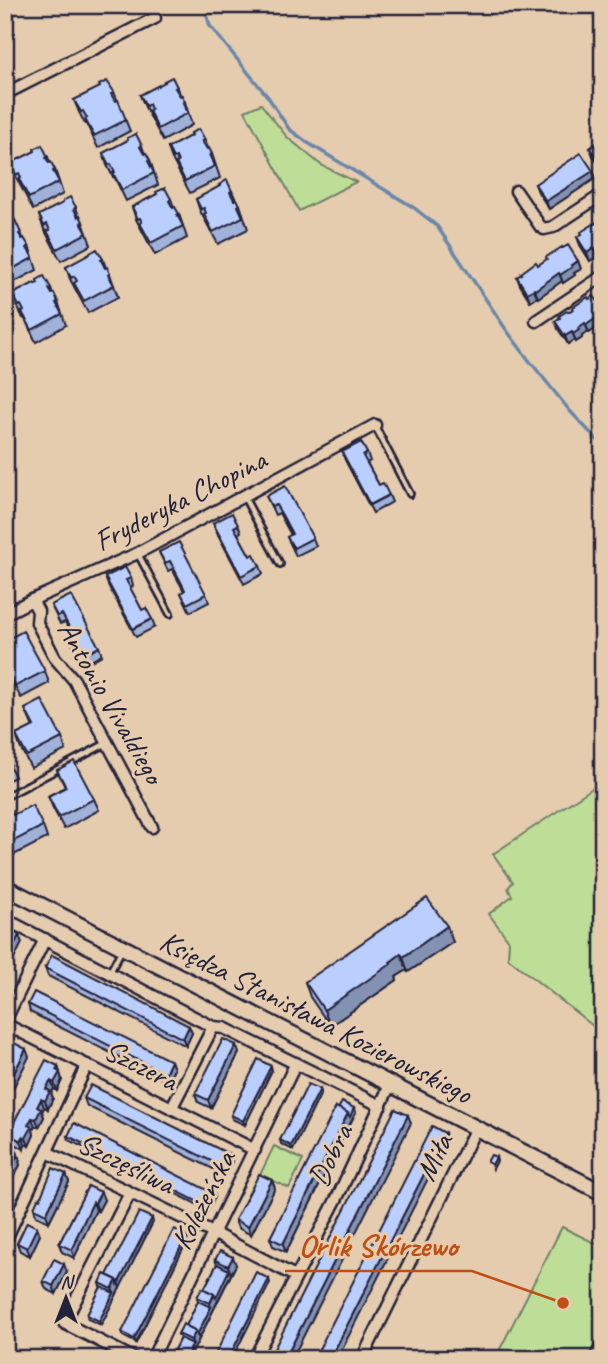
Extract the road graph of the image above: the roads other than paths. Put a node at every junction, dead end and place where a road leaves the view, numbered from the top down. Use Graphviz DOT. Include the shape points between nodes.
graph roads {
  1 [pos="155,18"];
  2 [pos="5,94"];
  3 [pos="516,191"];
  4 [pos="603,194"];
  5 [pos="602,279"];
  6 [pos="536,321"];
  7 [pos="375,425"];
  8 [pos="410,494"];
  9 [pos="243,496"];
  10 [pos="138,553"];
  11 [pos="280,564"];
  12 [pos="32,600"];
  13 [pos="5,614"];
  14 [pos="170,614"];
  15 [pos="108,743"];
  16 [pos="5,797"];
  17 [pos="152,827"];
  18 [pos="5,887"];
  19 [pos="5,919"];
  20 [pos="45,939"];
  21 [pos="123,947"];
  22 [pos="109,973"];
  23 [pos="5,1022"];
  24 [pos="213,1027"];
  25 [pos="296,1063"];
  26 [pos="87,1065"];
  27 [pos="390,1084"];
  28 [pos="380,1106"];
  29 [pos="172,1107"];
  30 [pos="476,1128"];
  31 [pos="255,1150"];
  32 [pos="47,1152"];
  33 [pos="130,1193"];
  34 [pos="603,1193"];
  35 [pos="213,1233"];
  36 [pos="7,1237"];
  37 [pos="295,1276"];
  38 [pos="135,1359"];
  39 [pos="152,1359"];
  40 [pos="254,1359"];
  41 [pos="362,1359"];
  1 -- 2 [label="street"];
  3 -- 4 [label="street" via="544,229"];
  5 -- 6 [label="street"];
  7 -- 8 [label="lane"];
  7 -- 9 [label="street, Fryderyka Chopina"];
  9 -- 10 [label="street, Fryderyka Chopina"];
  9 -- 11 [label="lane"];
  10 -- 12 [label="street, Fryderyka Chopina"];
  10 -- 14 [label="lane"];
  12 -- 13 [label="street, Fryderyka Chopina"];
  12 -- 15 [label="street, Antonio Vivaldiego" via="38,611 37,624 55,659 74,680"];
  15 -- 16 [label="lane"];
  15 -- 17 [label="street, Antonio Vivaldiego"];
  18 -- 21 [label="street, Księdza Stanisława Kozierowskiego"];
  19 -- 20 [label="street"];
  20 -- 22 [label="street"];
  20 -- 23 [label="street"];
  21 -- 22 [label="lane"];
  21 -- 27 [label="street, Księdza Stanisława Kozierowskiego"];
  22 -- 24 [label="street"];
  23 -- 26 [label="street, Szczera"];
  24 -- 25 [label="street"];
  24 -- 29 [label="street"];
  25 -- 28 [label="street"];
  25 -- 31 [label="street, Koleżeńska"];
  26 -- 29 [label="street, Szczera"];
  26 -- 32 [label="street"];
  27 -- 28 [label="street, Dobra"];
  27 -- 30 [label="street, Księdza Stanisława Kozierowskiego"];
  28 -- 37 [label="street, Dobra"];
  29 -- 31 [label="street, Szczera"];
  30 -- 34 [label="street, Księdza Stanisława Kozierowskiego"];
  30 -- 41 [label="street, Miła"];
  31 -- 35 [label="street, Koleżeńska"];
  32 -- 33 [label="street, Szczęśliwa"];
  32 -- 36 [label="street"];
  33 -- 35 [label="street, Szczęśliwa"];
  33 -- 38 [label="street" via="64,1323"];
  35 -- 37 [label="street, Szczęśliwa"];
  35 -- 39 [label="street, Koleżeńska"];
  37 -- 40 [label="street, Dobra"];
}
